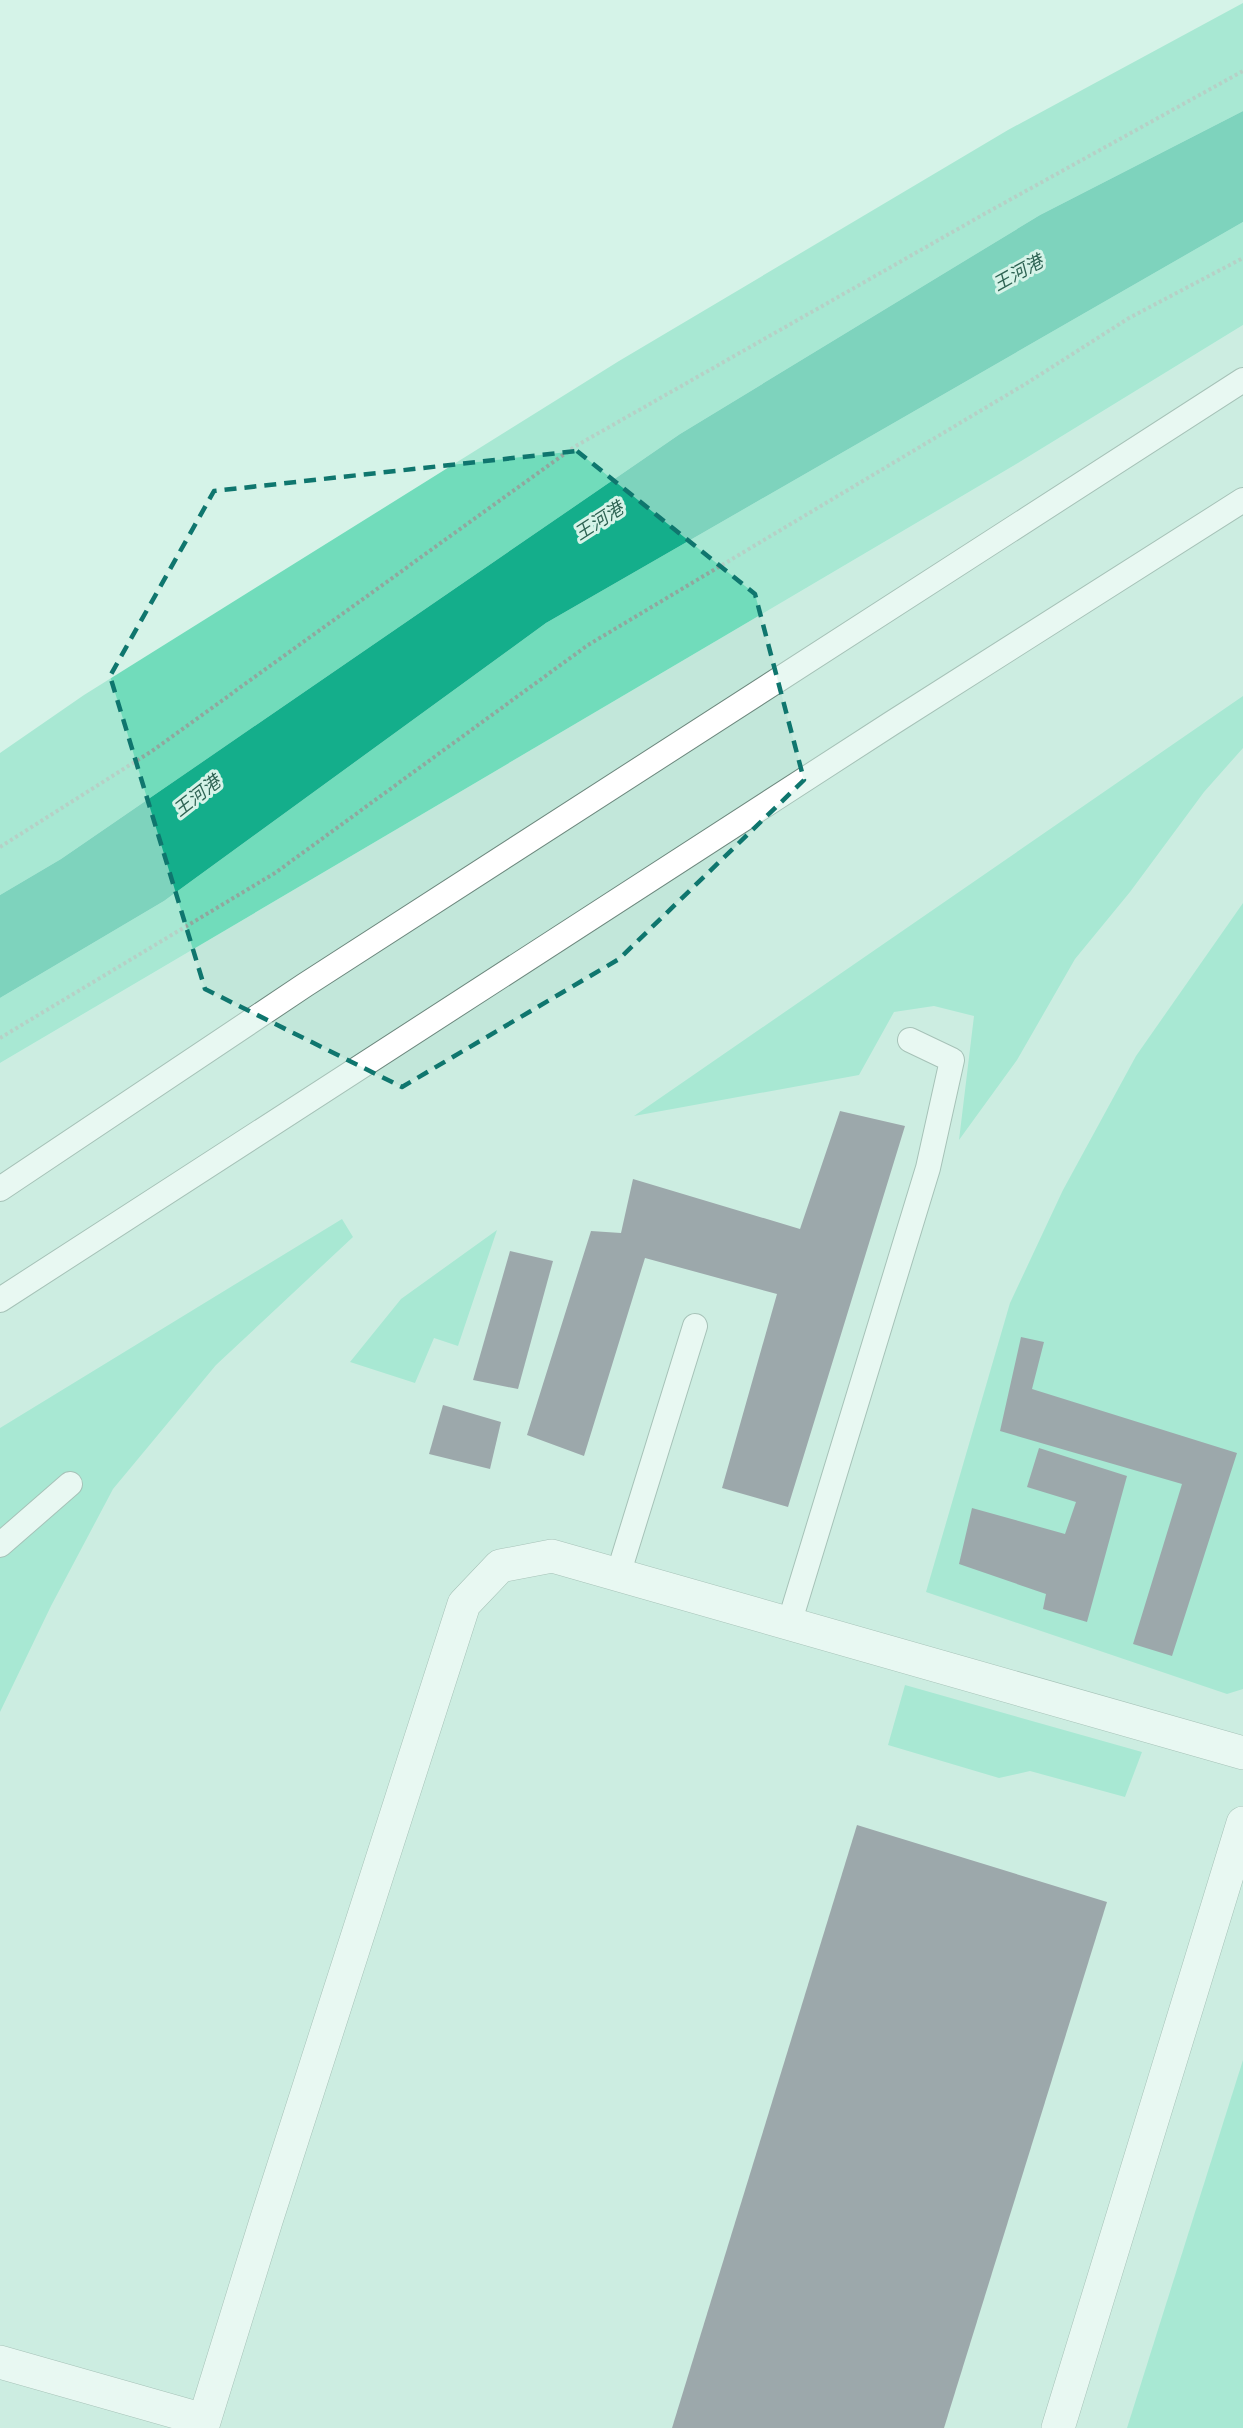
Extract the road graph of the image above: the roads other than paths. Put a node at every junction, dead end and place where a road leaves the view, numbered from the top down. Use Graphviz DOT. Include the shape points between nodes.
graph roads {
  1 [pos="1243,380"];
  2 [pos="1243,500"];
  3 [pos="910,1040"];
  4 [pos="0,1189"];
  5 [pos="0,1300"];
  6 [pos="695,1326"];
  7 [pos="70,1484"];
  8 [pos="0,1545"];
  9 [pos="618,1575"];
  10 [pos="789,1624"];
  11 [pos="1243,1754"];
  12 [pos="1243,1823"];
  13 [pos="0,2362"];
  14 [pos="203,2424"];
  15 [pos="1058,2428"];
  1 -- 4 [label="lane" via="305,985"];
  2 -- 5 [label="lane"];
  3 -- 10 [label="lane" via="952,1060 928,1168"];
  6 -- 9 [label="lane"];
  7 -- 8 [label="lane"];
  9 -- 10 [label="street"];
  9 -- 14 [label="street" via="552,1556 500,1566 464,1604"];
  10 -- 11 [label="street"];
  12 -- 15 [label="street"];
  13 -- 14 [label="street"];
}
